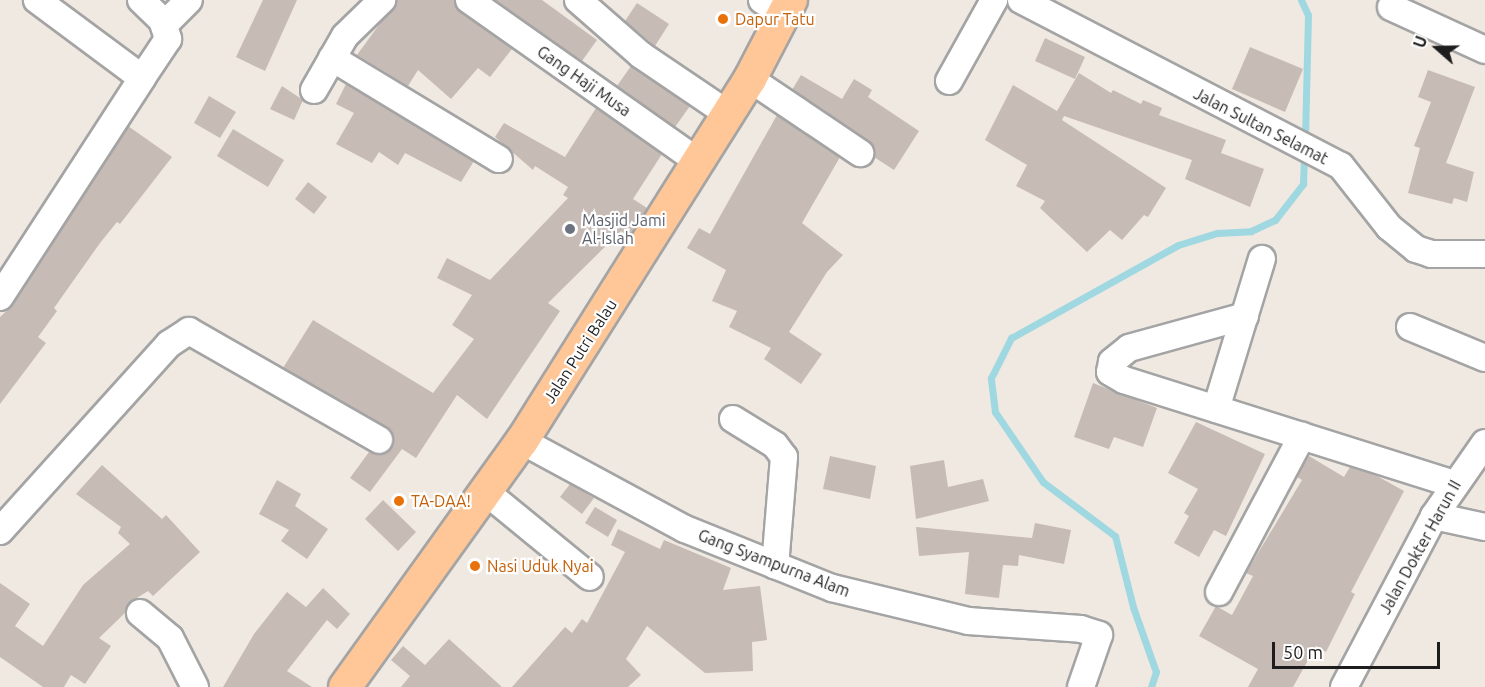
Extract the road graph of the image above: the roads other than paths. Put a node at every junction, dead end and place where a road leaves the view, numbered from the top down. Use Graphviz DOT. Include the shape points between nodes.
graph roads {
  1 [pos="37,0"];
  2 [pos="141,0"];
  3 [pos="189,0"];
  4 [pos="382,0"];
  5 [pos="469,0"];
  6 [pos="578,0"];
  7 [pos="994,0"];
  8 [pos="1021,0"];
  9 [pos="779,5"];
  10 [pos="1391,7"];
  11 [pos="164,25"];
  12 [pos="1485,50"];
  13 [pos="332,58"];
  14 [pos="142,78"];
  15 [pos="750,80"];
  16 [pos="949,81"];
  17 [pos="314,90"];
  18 [pos="728,114"];
  19 [pos="860,153"];
  20 [pos="499,159"];
  21 [pos="699,162"];
  22 [pos="1485,254"];
  23 [pos="1262,259"];
  24 [pos="0,297"];
  25 [pos="1245,316"];
  26 [pos="1410,327"];
  27 [pos="1485,358"];
  28 [pos="1216,409"];
  29 [pos="733,419"];
  30 [pos="1302,436"];
  31 [pos="379,440"];
  32 [pos="522,441"];
  33 [pos="1485,443"];
  34 [pos="1453,484"];
  35 [pos="486,492"];
  36 [pos="1434,516"];
  37 [pos="1485,527"];
  38 [pos="0,531"];
  39 [pos="775,567"];
  40 [pos="590,577"];
  41 [pos="1219,592"];
  42 [pos="140,613"];
  43 [pos="195,687"];
  44 [pos="345,687"];
  45 [pos="1081,687"];
  46 [pos="1344,687"];
  1 -- 14 [label="street" via="72,30"];
  2 -- 11 [label="street"];
  3 -- 11 [label="street"];
  4 -- 13 [label="street" via="345,36"];
  5 -- 21 [label="street, Gang Haji Musa"];
  6 -- 18 [label="street" via="641,55"];
  7 -- 16 [label="street"];
  8 -- 22 [label="street, Jalan Sultan Selamat" via="1341,166 1389,227 1416,249 1431,254"];
  9 -- 15 [label="main road, Jalan Putri Balau"];
  10 -- 12 [label="street"];
  11 -- 14 [label="street" via="168,39"];
  13 -- 17 [label="street"];
  13 -- 20 [label="street"];
  14 -- 24 [label="street"];
  15 -- 18 [label="main road, Jalan Putri Balau"];
  15 -- 19 [label="street"];
  18 -- 21 [label="main road, Jalan Putri Balau"];
  21 -- 32 [label="main road, Jalan Putri Balau"];
  23 -- 25 [label="street"];
  25 -- 28 [label="street"];
  25 -- 28 [label="street" via="1130,348 1112,362 1110,372 1116,377"];
  26 -- 27 [label="street"];
  28 -- 30 [label="street"];
  29 -- 39 [label="street" via="775,445 784,457"];
  30 -- 34 [label="street"];
  30 -- 41 [label="street"];
  31 -- 38 [label="street" via="189,331 169,344"];
  32 -- 35 [label="main road, Jalan Putri Balau"];
  32 -- 39 [label="street, Gang Syampurna Alam" via="685,529"];
  33 -- 34 [label="street, Jalan Dokter Harun II"];
  34 -- 36 [label="street, Jalan Dokter Harun II"];
  35 -- 40 [label="street"];
  35 -- 44 [label="main road, Jalan Putri Balau"];
  36 -- 37 [label="street"];
  36 -- 46 [label="street, Jalan Dokter Harun II"];
  39 -- 45 [label="street, Gang Syampurna Alam" via="832,588 913,610 968,621 1081,629 1099,635"];
  42 -- 43 [label="street" via="170,638"];
}
